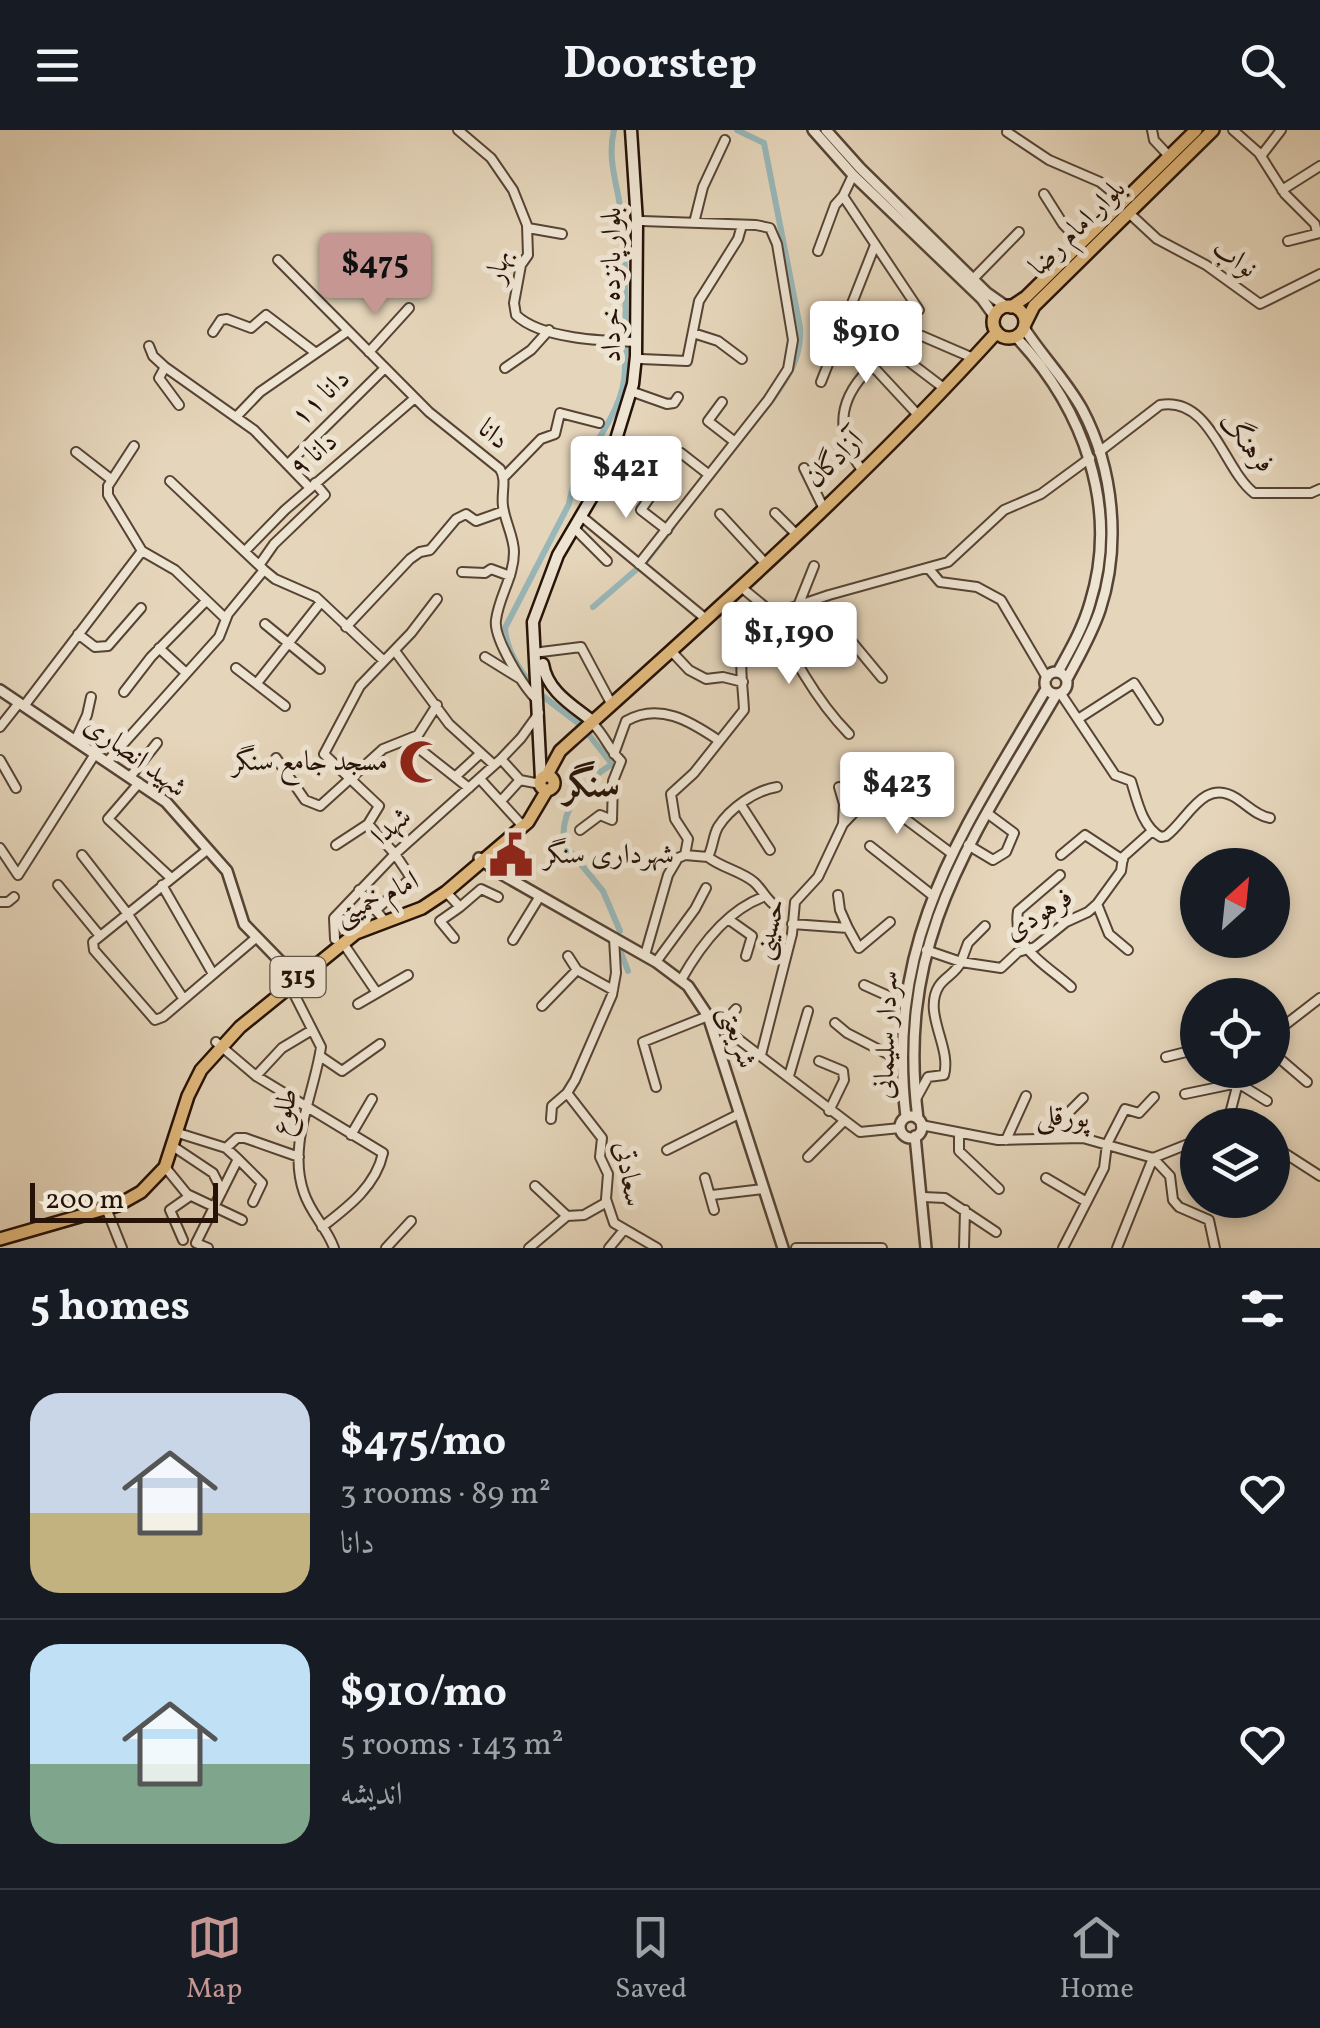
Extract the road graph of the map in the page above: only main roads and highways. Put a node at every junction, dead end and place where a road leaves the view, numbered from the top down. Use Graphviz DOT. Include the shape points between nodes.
graph roads {
  1 [pos="634,130"];
  2 [pos="1196,130"];
  3 [pos="1213,130"];
  4 [pos="635,143"];
  5 [pos="1126,207"];
  6 [pos="1009,307"];
  7 [pos="1022,329"];
  8 [pos="997,332"];
  9 [pos="583,519"];
  10 [pos="705,620"];
  11 [pos="593,723"];
  12 [pos="545,782"];
  13 [pos="480,860"];
  14 [pos="381,914"];
  15 [pos="218,1044"];
  16 [pos="0,1235"];
  1 -- 4 [label="main road, بلوار پانزده خرداد"];
  2 -- 5 [label="main road, بلوار امام رضا"];
  3 -- 5 [label="main road, بلوار امام رضا"];
  4 -- 9 [label="main road, بلوار پانزده خرداد" via="632,384"];
  4 -- 9 [label="main road, بلوار پانزده خرداد" via="641,359 614,465"];
  5 -- 6 [label="main road, بلوار امام رضا"];
  5 -- 7 [label="main road, بلوار امام رضا" via="1034,306"];
  6 -- 7 [label="main road" via="1021,312"];
  6 -- 8 [label="main road" via="994,317"];
  7 -- 8 [label="main road" via="1008,338"];
  8 -- 10 [label="main road, آزادگان"];
  9 -- 11 [label="main road, بلوار پانزده خرداد" via="547,594 540,652 556,693"];
  9 -- 12 [label="main road, بلوار پانزده خرداد" via="558,556 533,622"];
  10 -- 11 [label="main road, آزادگان"];
  10 -- 11 [label="main road, آزادگان"];
  11 -- 12 [label="main road, آزادگان" via="560,752"];
  12 -- 13 [label="main road, امام خمینی / 315" via="520,823"];
  12 -- 13 [label="main road, امام خمینی / 315" via="528,822"];
  13 -- 14 [label="main road, امام خمینی / 315" via="426,900"];
  13 -- 14 [label="main road, امام خمینی / 315" via="422,908"];
  14 -- 15 [label="main road, امام خمینی / 315" via="339,940"];
  15 -- 16 [label="main road" via="186,1081 160,1162 136,1188"];
  15 -- 16 [label="main road" via="194,1082 166,1168 141,1192 106,1208"];
}
